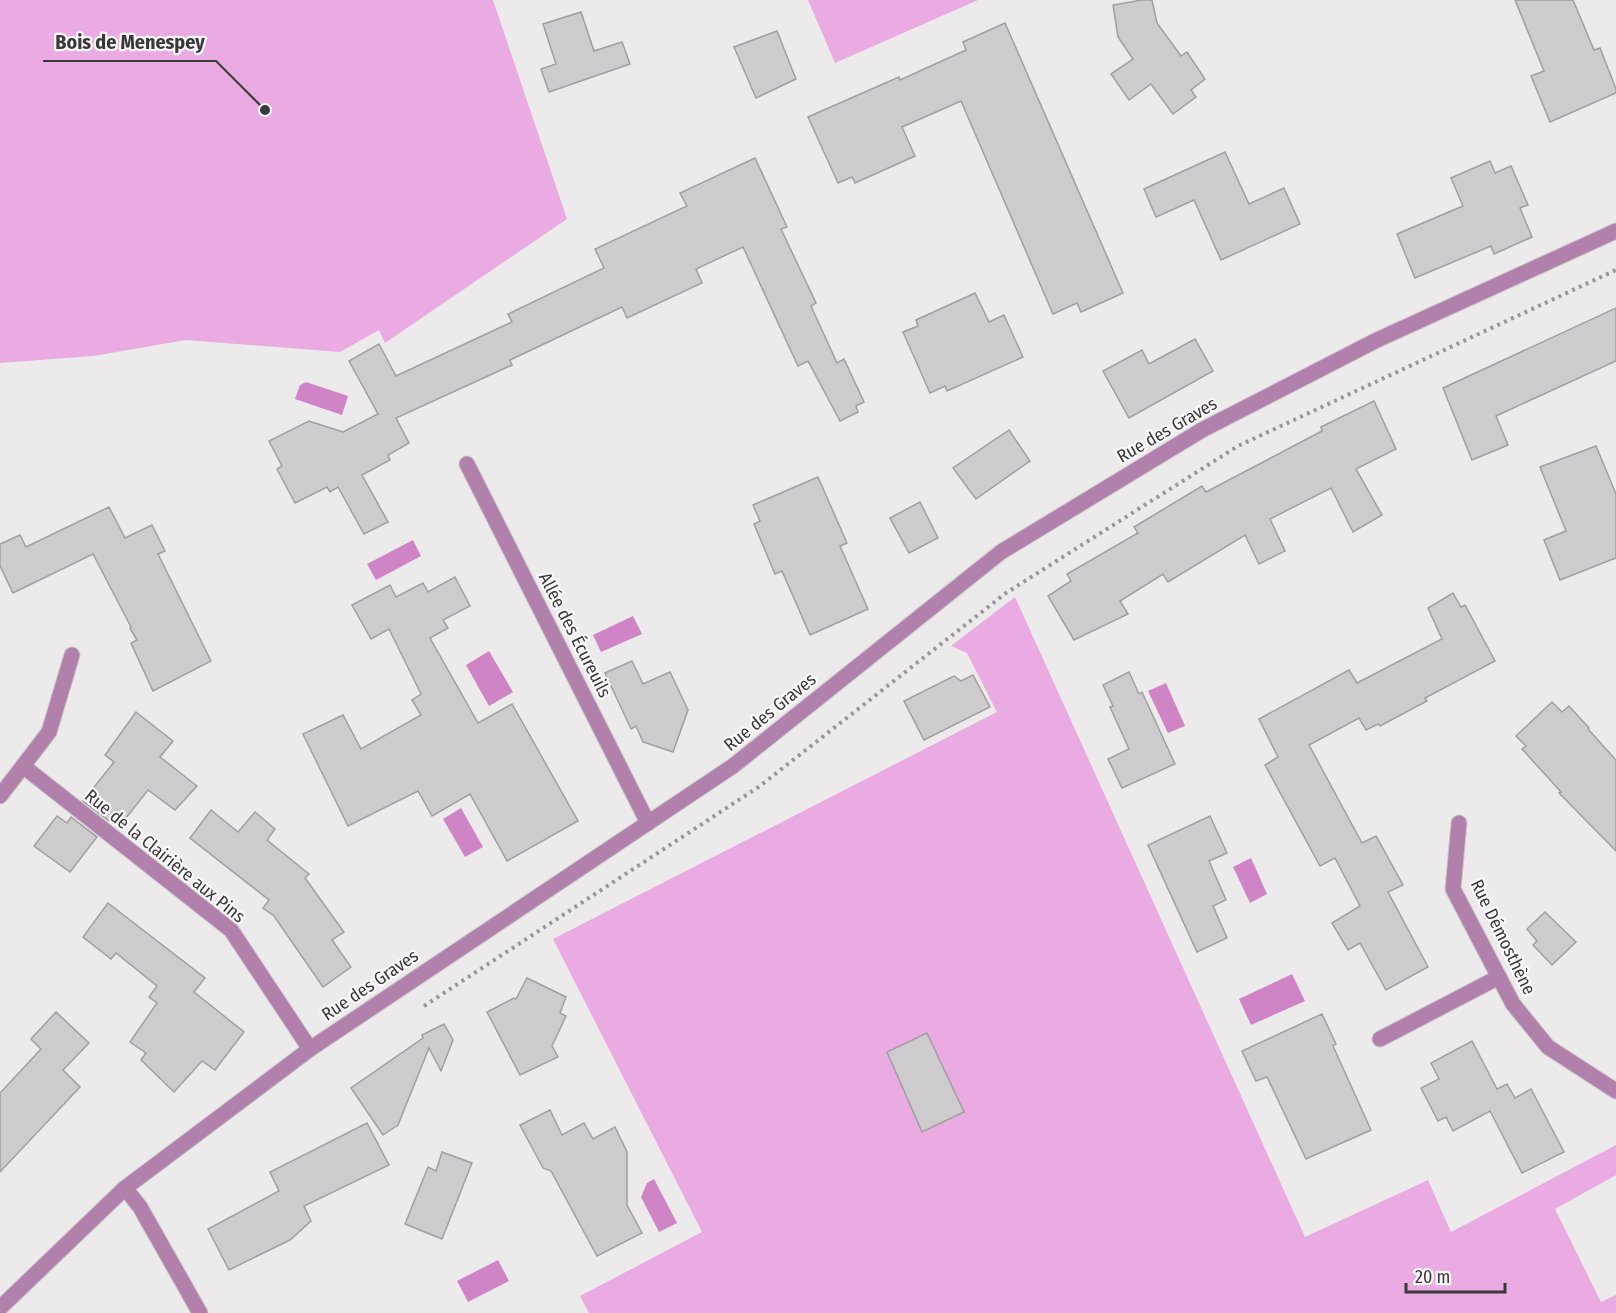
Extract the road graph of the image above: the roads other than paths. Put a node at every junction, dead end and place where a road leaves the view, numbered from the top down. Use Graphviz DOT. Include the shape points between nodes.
graph roads {
  1 [pos="1616,231"];
  2 [pos="468,464"];
  3 [pos="72,655"];
  4 [pos="23,766"];
  5 [pos="0,796"];
  6 [pos="648,823"];
  7 [pos="1459,823"];
  8 [pos="1499,977"];
  9 [pos="1380,1039"];
  10 [pos="310,1049"];
  11 [pos="1616,1091"];
  12 [pos="125,1188"];
  13 [pos="0,1308"];
  14 [pos="200,1313"];
  1 -- 6 [label="street, Rue des Graves" via="1377,340 1212,425 1011,546 733,766"];
  2 -- 6 [label="street, Allée des Écureuils"];
  3 -- 4 [label="street" via="49,732"];
  4 -- 5 [label="street"];
  4 -- 10 [label="street, Rue de la Clairière aux Pins" via="231,930"];
  6 -- 10 [label="street, Rue des Graves"];
  7 -- 8 [label="street, Rue Démosthène" via="1453,889"];
  8 -- 9 [label="street"];
  8 -- 11 [label="street, Rue Démosthène" via="1513,1005 1548,1047"];
  10 -- 12 [label="street, Rue des Graves"];
  12 -- 13 [label="street, Rue des Graves"];
  12 -- 14 [label="street" via="140,1207"];
}
